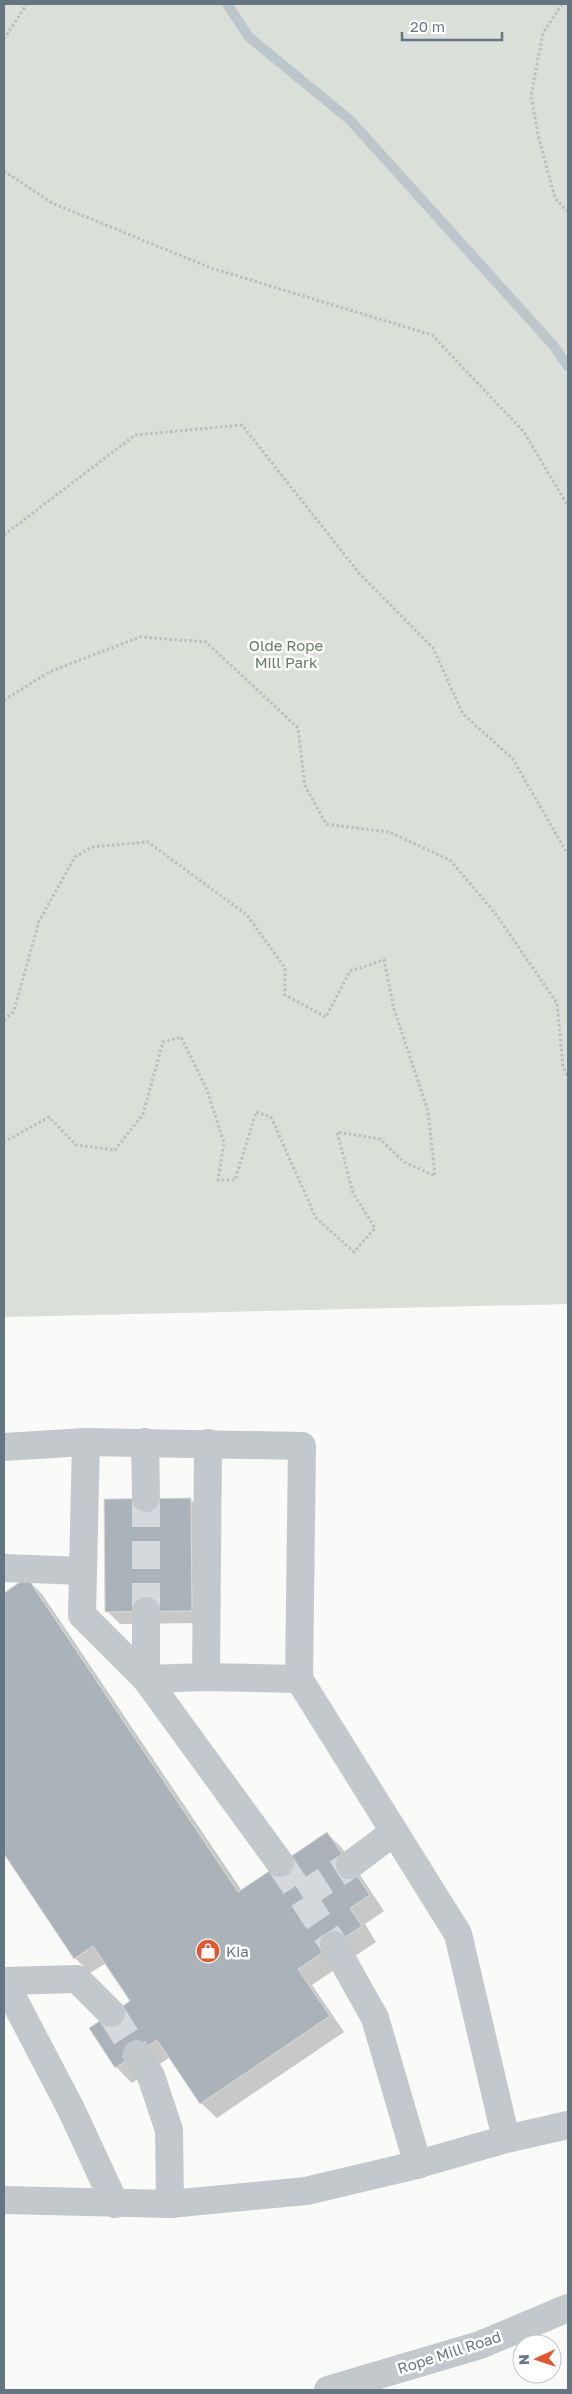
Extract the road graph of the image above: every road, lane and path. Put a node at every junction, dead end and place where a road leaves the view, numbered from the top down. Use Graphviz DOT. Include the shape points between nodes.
graph roads {
  1 [pos="27,4"];
  2 [pos="562,4"];
  3 [pos="4,39"];
  4 [pos="4,171"];
  5 [pos="568,212"];
  6 [pos="568,506"];
  7 [pos="4,535"];
  8 [pos="4,700"];
  9 [pos="568,855"];
  10 [pos="4,1020"];
  11 [pos="568,1077"];
  12 [pos="4,1142"];
  13 [pos="86,1442"];
  14 [pos="145,1442"];
  15 [pos="208,1444"];
  16 [pos="4,1447"];
  17 [pos="146,1498"];
  18 [pos="4,1568"];
  19 [pos="83,1571"];
  20 [pos="146,1612"];
  21 [pos="206,1677"];
  22 [pos="146,1679"];
  23 [pos="299,1679"];
  24 [pos="394,1832"];
  25 [pos="280,1863"];
  26 [pos="350,1865"];
  27 [pos="334,1945"];
  28 [pos="4,1981"];
  29 [pos="111,2013"];
  30 [pos="138,2054"];
  31 [pos="568,2125"];
  32 [pos="506,2139"];
  33 [pos="418,2165"];
  34 [pos="4,2200"];
  35 [pos="115,2204"];
  36 [pos="170,2204"];
  37 [pos="568,2308"];
  38 [pos="328,2390"];
  1 -- 3 [label="path"];
  2 -- 5 [label="path" via="543,33 532,96 539,139 555,198"];
  4 -- 6 [label="path" via="52,204 211,268 432,335 524,432"];
  7 -- 9 [label="path" via="135,435 242,425 359,572 433,648 463,714 513,759"];
  8 -- 11 [label="path" via="49,672 140,637 206,642 298,728 305,786 326,824 389,832 450,860 457,868 494,913 557,1003 563,1067"];
  10 -- 12 [label="path" via="14,1010 39,921 75,857 92,847 148,842 247,915 285,968 284,995 326,1017 350,971 384,960 394,1009 428,1111 435,1176 404,1162 380,1139 337,1132 354,1193 375,1228 354,1252 316,1218 271,1117 256,1112 234,1180 218,1180 224,1143 207,1090 181,1037 163,1042 143,1114 115,1150 76,1145 49,1117"];
  13 -- 14 [label="street"];
  13 -- 16 [label="street"];
  13 -- 19 [label="street"];
  14 -- 15 [label="street"];
  14 -- 17 [label="street"];
  15 -- 21 [label="street"];
  15 -- 23 [label="street" via="302,1446"];
  18 -- 19 [label="street"];
  19 -- 22 [label="street" via="82,1615"];
  20 -- 22 [label="street"];
  21 -- 22 [label="street"];
  21 -- 23 [label="street"];
  22 -- 25 [label="street"];
  23 -- 24 [label="street"];
  24 -- 26 [label="street"];
  24 -- 32 [label="street" via="458,1934"];
  27 -- 33 [label="street" via="375,2018"];
  28 -- 29 [label="street" via="77,1979"];
  28 -- 35 [label="street" via="71,2109"];
  30 -- 36 [label="street" via="152,2076 169,2130"];
  31 -- 32 [label="street"];
  32 -- 33 [label="street"];
  33 -- 36 [label="street" via="306,2191"];
  34 -- 35 [label="street"];
  35 -- 36 [label="street"];
  37 -- 38 [label="street, Rope Mill Road" via="480,2345"];
}
